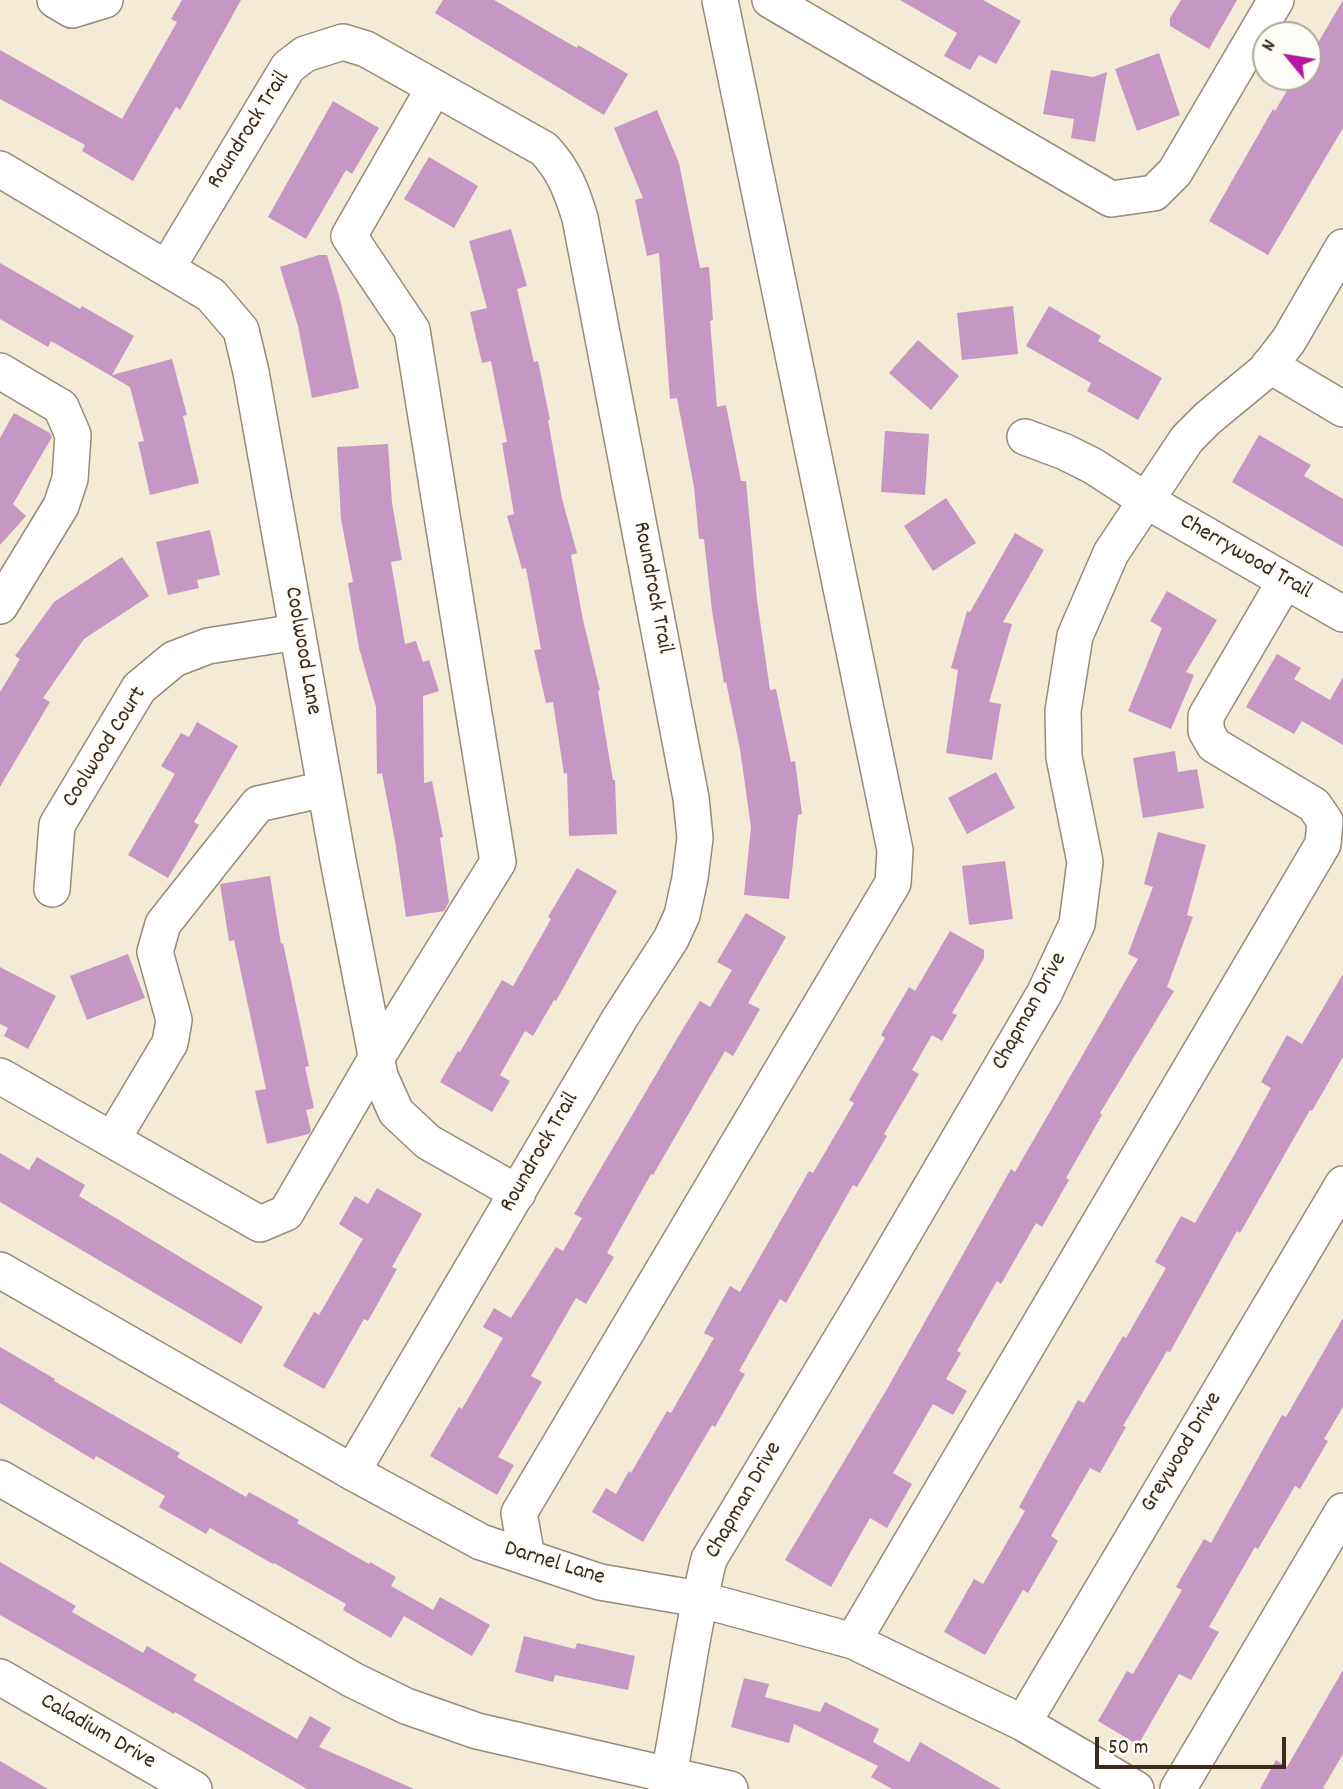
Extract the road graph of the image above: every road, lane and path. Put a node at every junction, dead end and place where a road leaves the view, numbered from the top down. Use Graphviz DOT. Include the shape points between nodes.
graph roads {
  1 [pos="55,0"];
  2 [pos="105,0"];
  3 [pos="720,0"];
  4 [pos="770,0"];
  5 [pos="1276,0"];
  6 [pos="434,88"];
  7 [pos="0,169"];
  8 [pos="1343,247"];
  9 [pos="167,268"];
  10 [pos="1269,365"];
  11 [pos="0,372"];
  12 [pos="1343,409"];
  13 [pos="1025,437"];
  14 [pos="1147,501"];
  15 [pos="1285,581"];
  16 [pos="0,606"];
  17 [pos="1343,614"];
  18 [pos="297,632"];
  19 [pos="325,789"];
  20 [pos="52,889"];
  21 [pos="377,1057"];
  22 [pos="0,1076"];
  23 [pos="112,1140"];
  24 [pos="1343,1184"];
  25 [pos="518,1193"];
  26 [pos="0,1270"];
  27 [pos="352,1472"];
  28 [pos="0,1478"];
  29 [pos="1343,1511"];
  30 [pos="527,1557"];
  31 [pos="699,1600"];
  32 [pos="853,1641"];
  33 [pos="0,1678"];
  34 [pos="1023,1723"];
  35 [pos="667,1782"];
  36 [pos="194,1789"];
  37 [pos="730,1789"];
  38 [pos="1136,1789"];
  39 [pos="1178,1789"];
  1 -- 2 [label="street" via="72,10"];
  3 -- 30 [label="street" via="895,850 892,883 519,1513"];
  4 -- 5 [label="street" via="1111,199 1154,193 1175,172"];
  6 -- 9 [label="street, Roundrock Trail" via="366,49 343,42 305,54 288,67"];
  6 -- 21 [label="street" via="349,236 412,330 498,862"];
  6 -- 25 [label="street, Roundrock Trail" via="544,149 570,185 583,231 695,838 682,915 671,939"];
  7 -- 9 [label="street, Coolwood Lane"];
  8 -- 10 [label="street, Chapman Drive" via="1289,340"];
  9 -- 18 [label="street, Coolwood Lane" via="211,295 241,330"];
  10 -- 12 [label="street"];
  10 -- 14 [label="street, Chapman Drive" via="1187,439"];
  11 -- 16 [label="street" via="61,407 73,435 70,479 61,506"];
  13 -- 14 [label="street, Cherrywood Trail" via="1084,462"];
  14 -- 15 [label="street, Cherrywood Trail"];
  14 -- 31 [label="street, Chapman Drive" via="1111,553 1075,636 1063,711 1065,757 1085,862 1077,924 1044,994 709,1559"];
  15 -- 17 [label="street, Cherrywood Trail"];
  15 -- 32 [label="street" via="1206,716 1206,731 1214,744 1314,805 1325,821 1323,844"];
  18 -- 19 [label="street, Coolwood Lane"];
  18 -- 20 [label="street, Coolwood Court" via="208,646 174,659 139,688 57,824"];
  19 -- 21 [label="street, Coolwood Lane"];
  19 -- 23 [label="street" via="258,804 163,923 155,952 174,1020 170,1043"];
  21 -- 23 [label="street" via="286,1213 260,1224"];
  21 -- 25 [label="street, Coolwood Lane" via="396,1112 428,1142"];
  22 -- 23 [label="street"];
  24 -- 34 [label="street, Greywood Drive"];
  25 -- 27 [label="street, Roundrock Trail"];
  26 -- 27 [label="street, Darnel Lane"];
  27 -- 30 [label="street, Darnel Lane" via="481,1542"];
  28 -- 35 [label="street" via="406,1706 477,1731"];
  29 -- 39 [label="street"];
  30 -- 31 [label="street, Darnel Lane" via="600,1582"];
  31 -- 32 [label="street, Darnel Lane"];
  31 -- 35 [label="street, Chapman Drive"];
  32 -- 34 [label="street, Darnel Lane"];
  33 -- 36 [label="street, Caladium Drive"];
  34 -- 38 [label="street, Darnel Lane"];
  35 -- 37 [label="street"];
}
